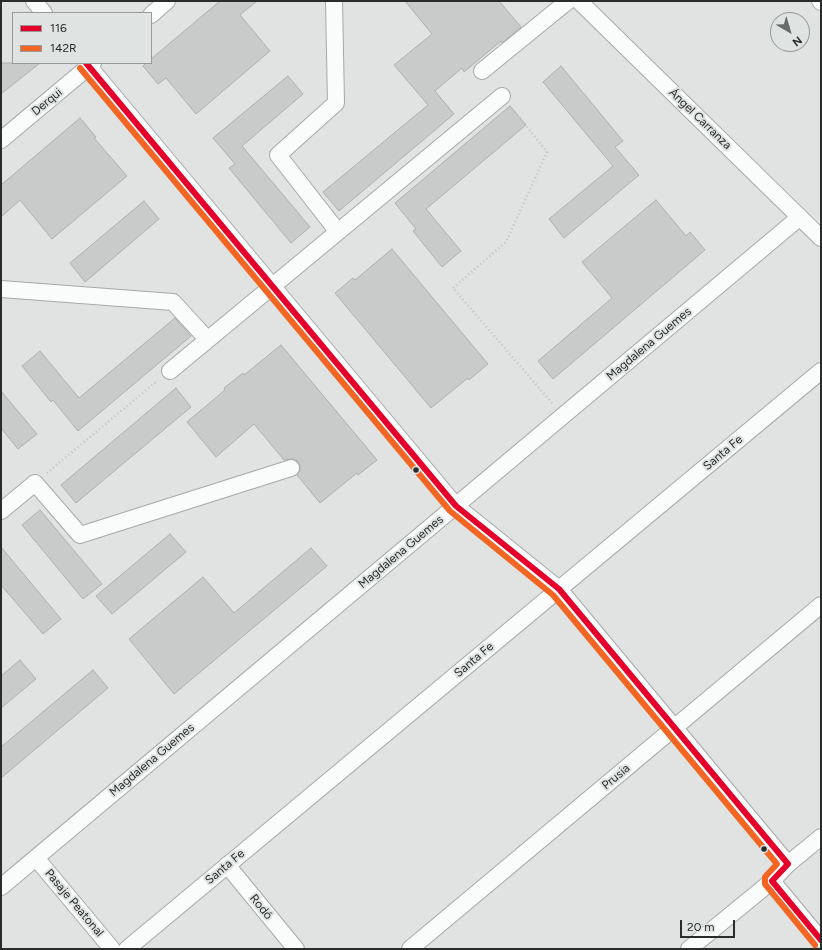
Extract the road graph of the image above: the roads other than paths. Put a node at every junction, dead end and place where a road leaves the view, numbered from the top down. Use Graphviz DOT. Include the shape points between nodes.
graph roads {
  1 [pos="34,1"];
  2 [pos="167,1"];
  3 [pos="334,1"];
  4 [pos="568,1"];
  5 [pos="579,1"];
  6 [pos="43,12"];
  7 [pos="152,14"];
  8 [pos="89,64"];
  9 [pos="482,71"];
  10 [pos="502,96"];
  11 [pos="1,140"];
  12 [pos="800,217"];
  13 [pos="338,232"];
  14 [pos="821,238"];
  15 [pos="272,285"];
  16 [pos="1,289"];
  17 [pos="207,339"];
  18 [pos="170,371"];
  19 [pos="821,371"];
  20 [pos="291,468"];
  21 [pos="456,506"];
  22 [pos="1,511"];
  23 [pos="559,589"];
  24 [pos="821,605"];
  25 [pos="674,728"];
  26 [pos="821,837"];
  27 [pos="36,858"];
  28 [pos="788,864"];
  29 [pos="227,866"];
  30 [pos="772,880"];
  31 [pos="1,887"];
  32 [pos="821,940"];
  33 [pos="112,949"];
  34 [pos="127,949"];
  35 [pos="296,949"];
  36 [pos="410,949"];
  37 [pos="689,949"];
  1 -- 6 [label="street"];
  2 -- 7 [label="street"];
  3 -- 13 [label="street" via="336,103 278,155"];
  4 -- 9 [label="street"];
  5 -- 12 [label="street, Ángel Carranza"];
  8 -- 11 [label="street, Derqui"];
  8 -- 15 [label="street"];
  10 -- 13 [label="street"];
  12 -- 14 [label="street, Ángel Carranza"];
  12 -- 21 [label="street, Magdalena Guemes"];
  13 -- 15 [label="street"];
  15 -- 17 [label="street"];
  15 -- 21 [label="street"];
  16 -- 17 [label="street" via="173,302"];
  17 -- 18 [label="street"];
  19 -- 23 [label="street, Santa Fe"];
  20 -- 22 [label="street" via="80,534 35,483"];
  21 -- 23 [label="street"];
  21 -- 27 [label="street, Magdalena Guemes"];
  23 -- 25 [label="street"];
  23 -- 29 [label="street, Santa Fe"];
  24 -- 25 [label="street, Prusia"];
  25 -- 28 [label="street"];
  25 -- 36 [label="street, Prusia"];
  26 -- 28 [label="street"];
  27 -- 31 [label="street, Magdalena Guemes"];
  27 -- 33 [label="street, Pasaje Peatonal"];
  28 -- 30 [label="street"];
  29 -- 34 [label="street, Santa Fe"];
  29 -- 35 [label="street, Rodó"];
  30 -- 32 [label="street"];
  30 -- 37 [label="street"];
}
